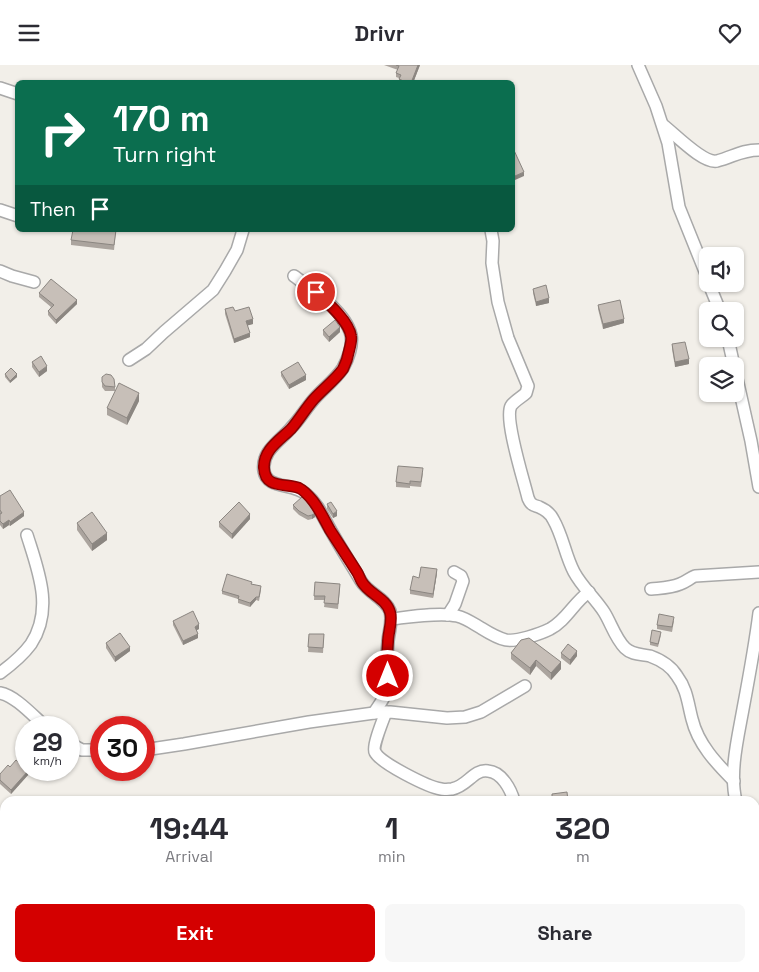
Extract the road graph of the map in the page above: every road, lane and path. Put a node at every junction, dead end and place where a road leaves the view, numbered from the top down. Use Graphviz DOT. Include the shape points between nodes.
graph roads {
  1 [pos="638,65"];
  2 [pos="0,88"];
  3 [pos="15,92"];
  4 [pos="663,125"];
  5 [pos="759,150"];
  6 [pos="0,210"];
  7 [pos="15,215"];
  8 [pos="242,232"];
  9 [pos="491,232"];
  10 [pos="699,257"];
  11 [pos="0,271"];
  12 [pos="294,275"];
  13 [pos="34,282"];
  14 [pos="129,360"];
  15 [pos="742,402"];
  16 [pos="759,487"];
  17 [pos="27,535"];
  18 [pos="454,572"];
  19 [pos="759,572"];
  20 [pos="650,589"];
  21 [pos="589,592"];
  22 [pos="759,613"];
  23 [pos="448,615"];
  24 [pos="391,619"];
  25 [pos="756,653"];
  26 [pos="0,673"];
  27 [pos="525,686"];
  28 [pos="0,693"];
  29 [pos="380,713"];
  30 [pos="33,716"];
  31 [pos="155,748"];
  32 [pos="734,781"];
  33 [pos="512,796"];
  34 [pos="735,796"];
  1 -- 4 [label="street"];
  2 -- 3 [label="street"];
  4 -- 5 [label="street" via="696,152 715,161"];
  4 -- 10 [label="street" via="679,207"];
  6 -- 7 [label="street"];
  8 -- 14 [label="street" via="237,250 212,290 146,349"];
  9 -- 21 [label="street" via="498,302 508,338 528,386 526,393 510,408 511,431 520,469 528,498 553,518 575,574"];
  11 -- 13 [label="street"];
  12 -- 24 [label="street" via="340,315 351,336 350,347 343,368 268,451 264,473 278,485 300,489 313,501 362,582 387,606"];
  15 -- 16 [label="street"];
  17 -- 26 [label="street" via="37,568 43,607 39,627 30,644"];
  18 -- 23 [label="street" via="464,581"];
  19 -- 20 [label="street" via="695,576 678,585"];
  21 -- 23 [label="street" via="552,628 511,641"];
  21 -- 32 [label="street" via="625,648 660,660 677,675 697,733 712,759"];
  22 -- 25 [label="street"];
  23 -- 24 [label="street"];
  24 -- 29 [label="street" via="387,690"];
  25 -- 32 [label="street" via="739,730"];
  27 -- 29 [label="street" via="481,712 465,717"];
  28 -- 30 [label="street" via="16,701"];
  29 -- 31 [label="street" via="308,721"];
  29 -- 33 [label="street" via="380,730 374,751 390,765 416,780 441,789 458,787 477,772 489,771 497,774"];
  32 -- 34 [label="street"];
}
